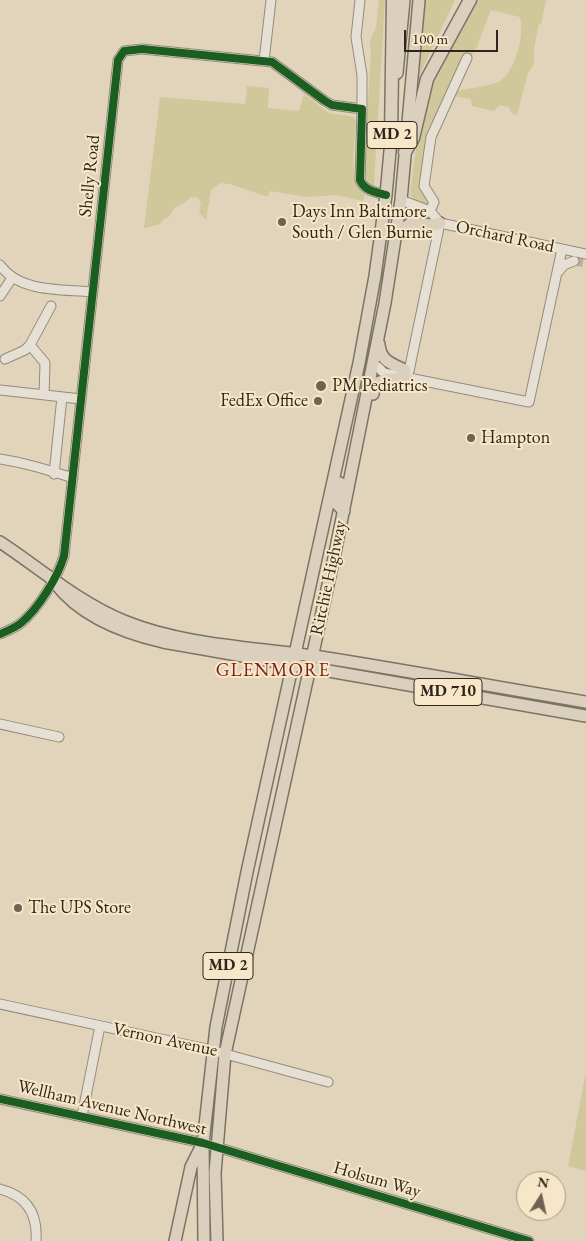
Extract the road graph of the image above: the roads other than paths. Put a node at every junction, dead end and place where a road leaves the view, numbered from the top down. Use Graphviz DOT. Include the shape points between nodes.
graph roads {
  1 [pos="271,0"];
  2 [pos="360,0"];
  3 [pos="393,0"];
  4 [pos="404,0"];
  5 [pos="419,0"];
  6 [pos="470,0"];
  7 [pos="467,58"];
  8 [pos="264,61"];
  9 [pos="362,109"];
  10 [pos="391,138"];
  11 [pos="405,152"];
  12 [pos="386,195"];
  13 [pos="400,200"];
  14 [pos="430,211"];
  15 [pos="440,224"];
  16 [pos="396,235"];
  17 [pos="394,248"];
  18 [pos="562,249"];
  19 [pos="586,254"];
  20 [pos="574,260"];
  21 [pos="0,265"];
  22 [pos="558,271"];
  23 [pos="12,278"];
  24 [pos="92,292"];
  25 [pos="0,296"];
  26 [pos="51,306"];
  27 [pos="379,338"];
  28 [pos="30,345"];
  29 [pos="5,359"];
  30 [pos="375,367"];
  31 [pos="408,374"];
  32 [pos="0,390"];
  33 [pos="44,395"];
  34 [pos="62,397"];
  35 [pos="81,399"];
  36 [pos="362,418"];
  37 [pos="340,447"];
  38 [pos="0,459"];
  39 [pos="54,474"];
  40 [pos="73,478"];
  41 [pos="344,511"];
  42 [pos="0,542"];
  43 [pos="53,581"];
  44 [pos="0,634"];
  45 [pos="312,656"];
  46 [pos="295,660"];
  47 [pos="310,668"];
  48 [pos="586,702"];
  49 [pos="586,716"];
  50 [pos="0,724"];
  51 [pos="59,737"];
  52 [pos="0,1004"];
  53 [pos="100,1026"];
  54 [pos="213,1051"];
  55 [pos="225,1054"];
  56 [pos="328,1082"];
  57 [pos="0,1099"];
  58 [pos="82,1116"];
  59 [pos="203,1143"];
  60 [pos="217,1148"];
  61 [pos="0,1189"];
  62 [pos="36,1241"];
  63 [pos="175,1241"];
  64 [pos="204,1241"];
  65 [pos="218,1241"];
  66 [pos="529,1241"];
  1 -- 8 [label="street"];
  2 -- 9 [label="street" via="356,37 362,75"];
  3 -- 10 [label="highway"];
  4 -- 10 [label="main road, Ritchie Highway / MD 2"];
  5 -- 11 [label="main road, Ritchie Highway / MD 2"];
  6 -- 11 [label="highway" via="427,79 413,138"];
  7 -- 14 [label="street" via="431,137 424,186 434,202"];
  8 -- 9 [label="street, Shelly Road" via="272,62 332,105"];
  8 -- 24 [label="street, Shelly Road" via="142,49 124,51 118,60"];
  9 -- 12 [label="street" via="360,180 362,186"];
  10 -- 12 [label="main road, Ritchie Highway / MD 2"];
  10 -- 13 [label="main road" via="394,191"];
  11 -- 13 [label="main road, Ritchie Highway / MD 2"];
  12 -- 17 [label="main road" via="392,205 390,233"];
  12 -- 37 [label="main road, Ritchie Highway / MD 2" via="372,295"];
  13 -- 14 [label="street"];
  13 -- 16 [label="main road, Ritchie Highway / MD 2"];
  14 -- 15 [label="street, Orchard Road"];
  15 -- 16 [label="main road" via="411,224"];
  15 -- 18 [label="street, Orchard Road"];
  15 -- 31 [label="street"];
  16 -- 17 [label="main road, Ritchie Highway / MD 2"];
  17 -- 27 [label="main road, Ritchie Highway / MD 2"];
  18 -- 19 [label="street, Orchard Road"];
  18 -- 22 [label="street"];
  20 -- 22 [label="street"];
  21 -- 23 [label="street"];
  22 -- 31 [label="street" via="529,402"];
  23 -- 24 [label="street" via="39,287"];
  23 -- 25 [label="street"];
  24 -- 35 [label="street, Shelly Road"];
  26 -- 28 [label="street"];
  27 -- 30 [label="main road, Ritchie Highway / MD 2"];
  27 -- 31 [label="main road" via="384,361"];
  28 -- 29 [label="street"];
  28 -- 33 [label="street" via="45,363"];
  30 -- 31 [label="street" via="384,373"];
  30 -- 36 [label="main road, Ritchie Highway / MD 2"];
  31 -- 36 [label="main road" via="375,384 369,408"];
  32 -- 33 [label="street"];
  33 -- 34 [label="street"];
  34 -- 35 [label="street"];
  34 -- 39 [label="street"];
  35 -- 40 [label="street, Shelly Road"];
  36 -- 41 [label="main road, Ritchie Highway / MD 2"];
  37 -- 41 [label="main road" via="343,465 337,504"];
  37 -- 46 [label="main road, Ritchie Highway / MD 2"];
  38 -- 39 [label="street" via="30,463"];
  39 -- 40 [label="street"];
  40 -- 43 [label="street, Shelly Road" via="66,546 62,565"];
  41 -- 45 [label="main road, Ritchie Highway / MD 2"];
  42 -- 43 [label="main road"];
  43 -- 44 [label="street, Shelly Road" via="21,624"];
  43 -- 46 [label="main road" via="124,621 182,637"];
  45 -- 46 [label="main road, MD 710"];
  45 -- 47 [label="main road, Ritchie Highway / MD 2"];
  45 -- 48 [label="main road, MD 710"];
  46 -- 47 [label="main road, MD 710"];
  46 -- 54 [label="main road, Ritchie Highway / MD 2" via="247,872"];
  47 -- 49 [label="main road, MD 710"];
  47 -- 55 [label="main road, Ritchie Highway / MD 2"];
  50 -- 51 [label="street"];
  52 -- 53 [label="street, Vernon Avenue"];
  53 -- 54 [label="street, Vernon Avenue"];
  53 -- 58 [label="street"];
  54 -- 55 [label="street, Vernon Avenue"];
  54 -- 59 [label="main road, Ritchie Highway / MD 2"];
  55 -- 56 [label="street, Vernon Avenue"];
  55 -- 60 [label="main road, Ritchie Highway / MD 2"];
  57 -- 58 [label="street, Wellham Avenue Northwest"];
  58 -- 59 [label="street, Wellham Avenue Northwest"];
  59 -- 60 [label="street, Wellham Avenue Northwest"];
  59 -- 63 [label="main road" via="191,1167"];
  59 -- 64 [label="main road, Ritchie Highway / MD 2"];
  60 -- 65 [label="main road, Ritchie Highway / MD 2"];
  60 -- 66 [label="street, Holsum Way"];
  61 -- 62 [label="street" via="20,1197 33,1214 37,1225"];
}
